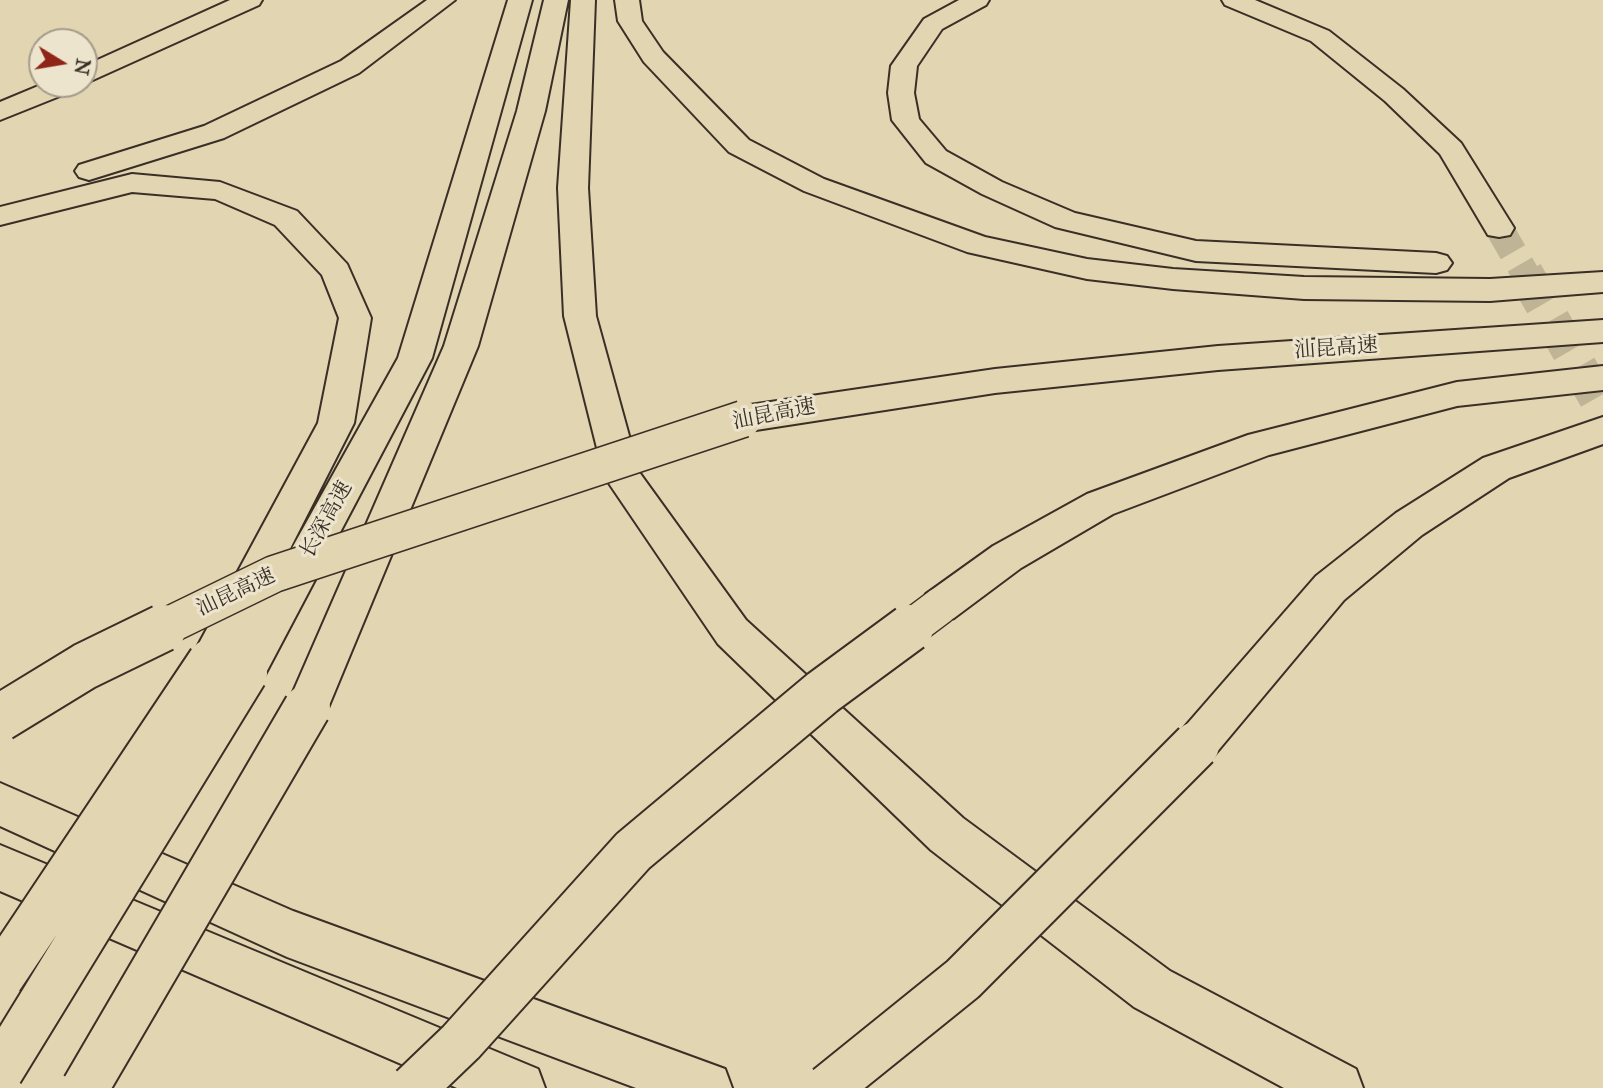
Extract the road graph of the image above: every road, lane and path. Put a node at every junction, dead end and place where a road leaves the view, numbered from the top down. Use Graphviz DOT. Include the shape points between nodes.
graph roads {
  1 [pos="250,0"];
  2 [pos="443,0"];
  3 [pos="520,0"];
  4 [pos="556,0"];
  5 [pos="583,0"];
  6 [pos="627,0"];
  7 [pos="977,0"];
  8 [pos="1234,0"];
  9 [pos="98,70"];
  10 [pos="33,98"];
  11 [pos="0,112"];
  12 [pos="0,196"];
  13 [pos="0,216"];
  14 [pos="1499,228"];
  15 [pos="1603,264"];
  16 [pos="1603,282"];
  17 [pos="1603,331"];
  18 [pos="1603,378"];
  19 [pos="1603,430"];
  20 [pos="228,668"];
  21 [pos="0,718"];
  22 [pos="0,804"];
  23 [pos="0,868"];
  24 [pos="0,978"];
  25 [pos="0,1072"];
  26 [pos="85,1088"];
  27 [pos="413,1088"];
  28 [pos="519,1088"];
  29 [pos="706,1088"];
  30 [pos="828,1088"];
  31 [pos="1337,1088"];
  1 -- 9 [label="highway"];
  2 -- 12 [label="highway" via="350,67 214,132"];
  3 -- 20 [label="highway, 长深高速" via="415,358"];
  4 -- 26 [label="highway, bridge" via="531,111 461,346 307,708"];
  5 -- 31 [label="highway" via="573,188 580,316 622,476 732,632 947,834 1152,989"];
  6 -- 16 [label="highway" via="630,21 653,57 739,146 814,185 978,245 1087,269 1304,288 1490,290"];
  7 -- 15 [label="highway" via="933,24 904,66 901,93 906,120 936,157 1066,220 1196,251 1391,262"];
  8 -- 14 [label="highway" via="1320,36 1394,95 1451,149"];
  10 -- 11 [label="highway"];
  13 -- 20 [label="highway" via="132,183 220,191 286,218 336,271 355,318 336,423"];
  17 -- 21 [label="highway, 汕昆高速, bridge" via="1218,358 995,381 743,419 274,574 85,666"];
  18 -- 27 [label="highway, bridge" via="1457,394 1261,444 1100,505 1007,557 823,692 633,851 461,1042"];
  19 -- 30 [label="highway, bridge" via="1496,467 1409,524 1330,588 1196,745 964,979"];
  20 -- 24 [label="highway, bridge"];
  20 -- 25 [label="highway, 长深高速, bridge"];
  22 -- 29 [label="highway" via="287,933"];
  23 -- 28 [label="highway"];
}
